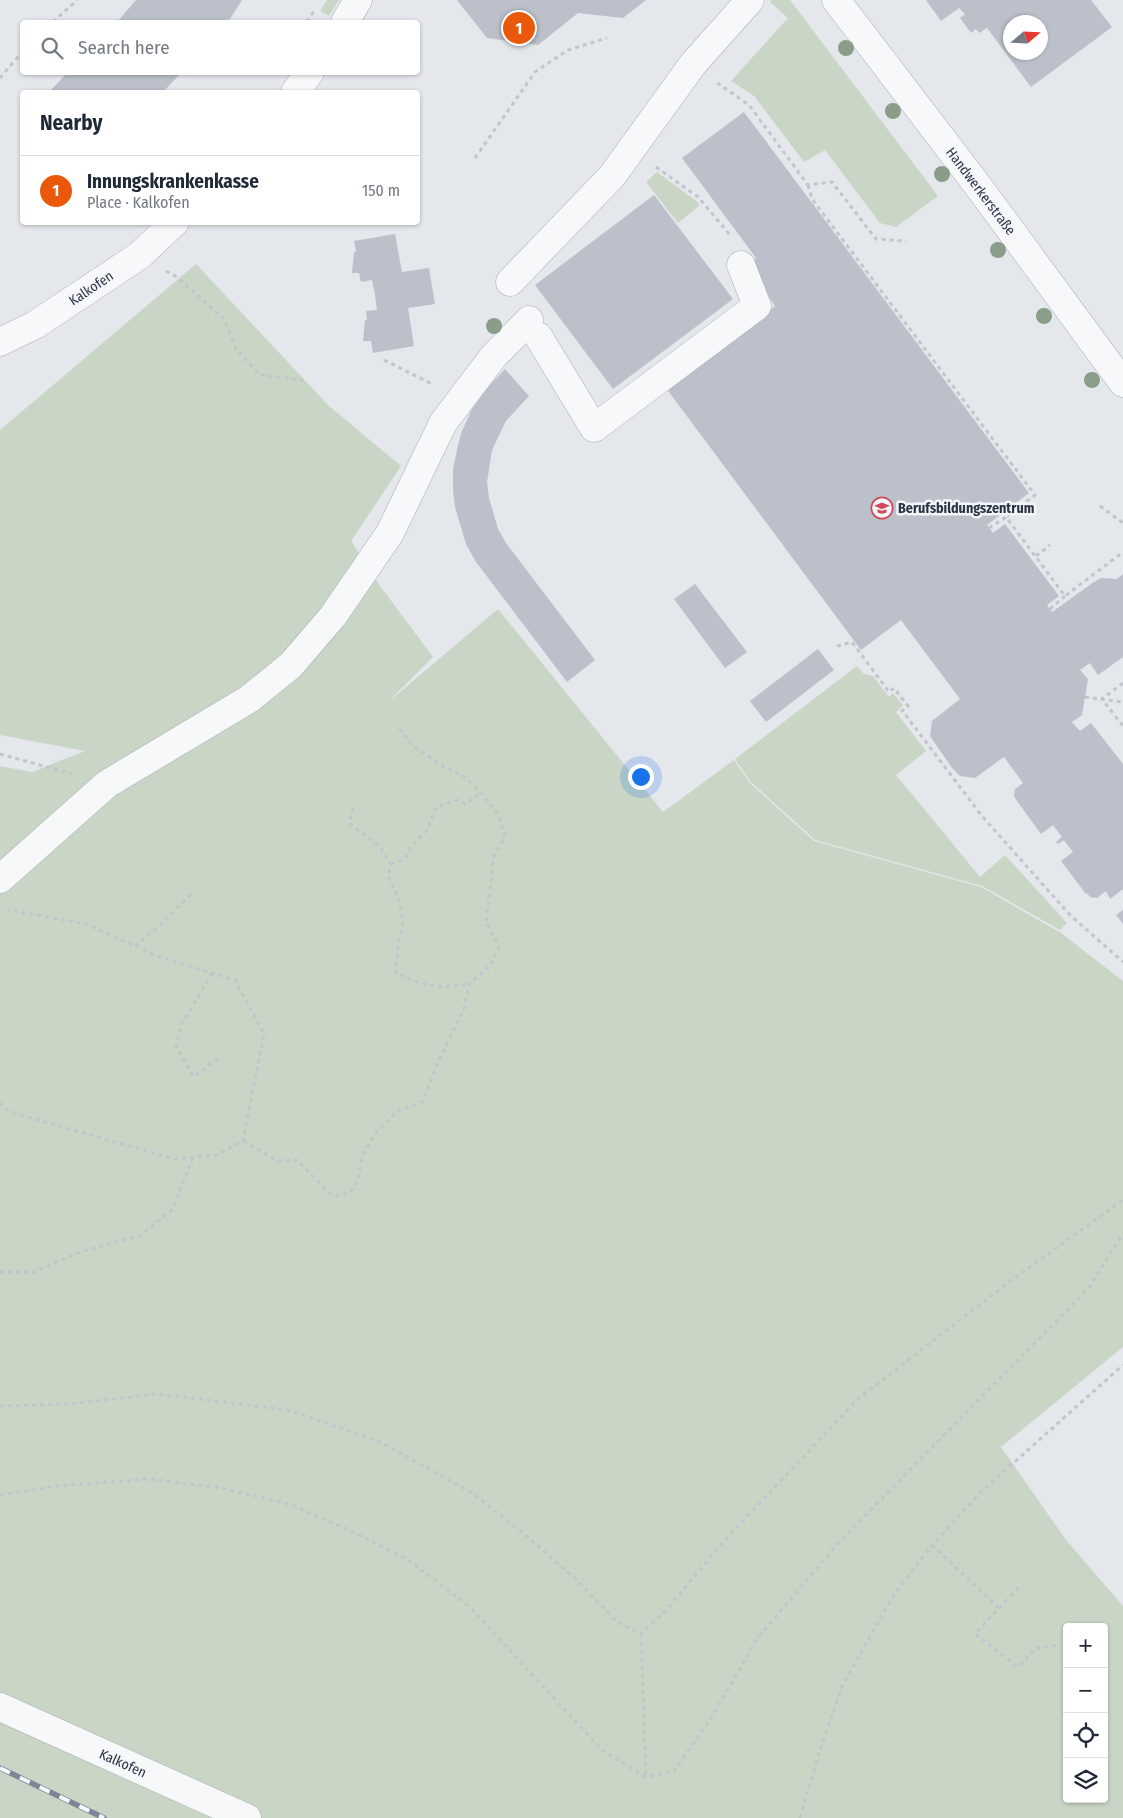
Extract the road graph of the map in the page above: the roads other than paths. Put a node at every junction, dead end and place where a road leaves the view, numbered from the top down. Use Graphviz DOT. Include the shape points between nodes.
graph roads {
  1 [pos="358,0"];
  2 [pos="750,0"];
  3 [pos="836,0"];
  4 [pos="346,20"];
  5 [pos="308,75"];
  6 [pos="296,90"];
  7 [pos="172,225"];
  8 [pos="741,265"];
  9 [pos="510,282"];
  10 [pos="0,342"];
  11 [pos="1123,383"];
  12 [pos="0,879"];
  13 [pos="0,1707"];
  14 [pos="246,1818"];
  1 -- 4 [label="street"];
  2 -- 9 [label="street" via="693,64 612,176"];
  3 -- 11 [label="street, Handwerkerstraße"];
  5 -- 6 [label="street"];
  7 -- 10 [label="street, Kalkofen" via="140,255 35,325"];
  8 -- 12 [label="street" via="756,306 594,428 534,328 493,357 443,423 390,532 333,616 291,665 249,699 107,784"];
  13 -- 14 [label="street, Kalkofen"];
}
